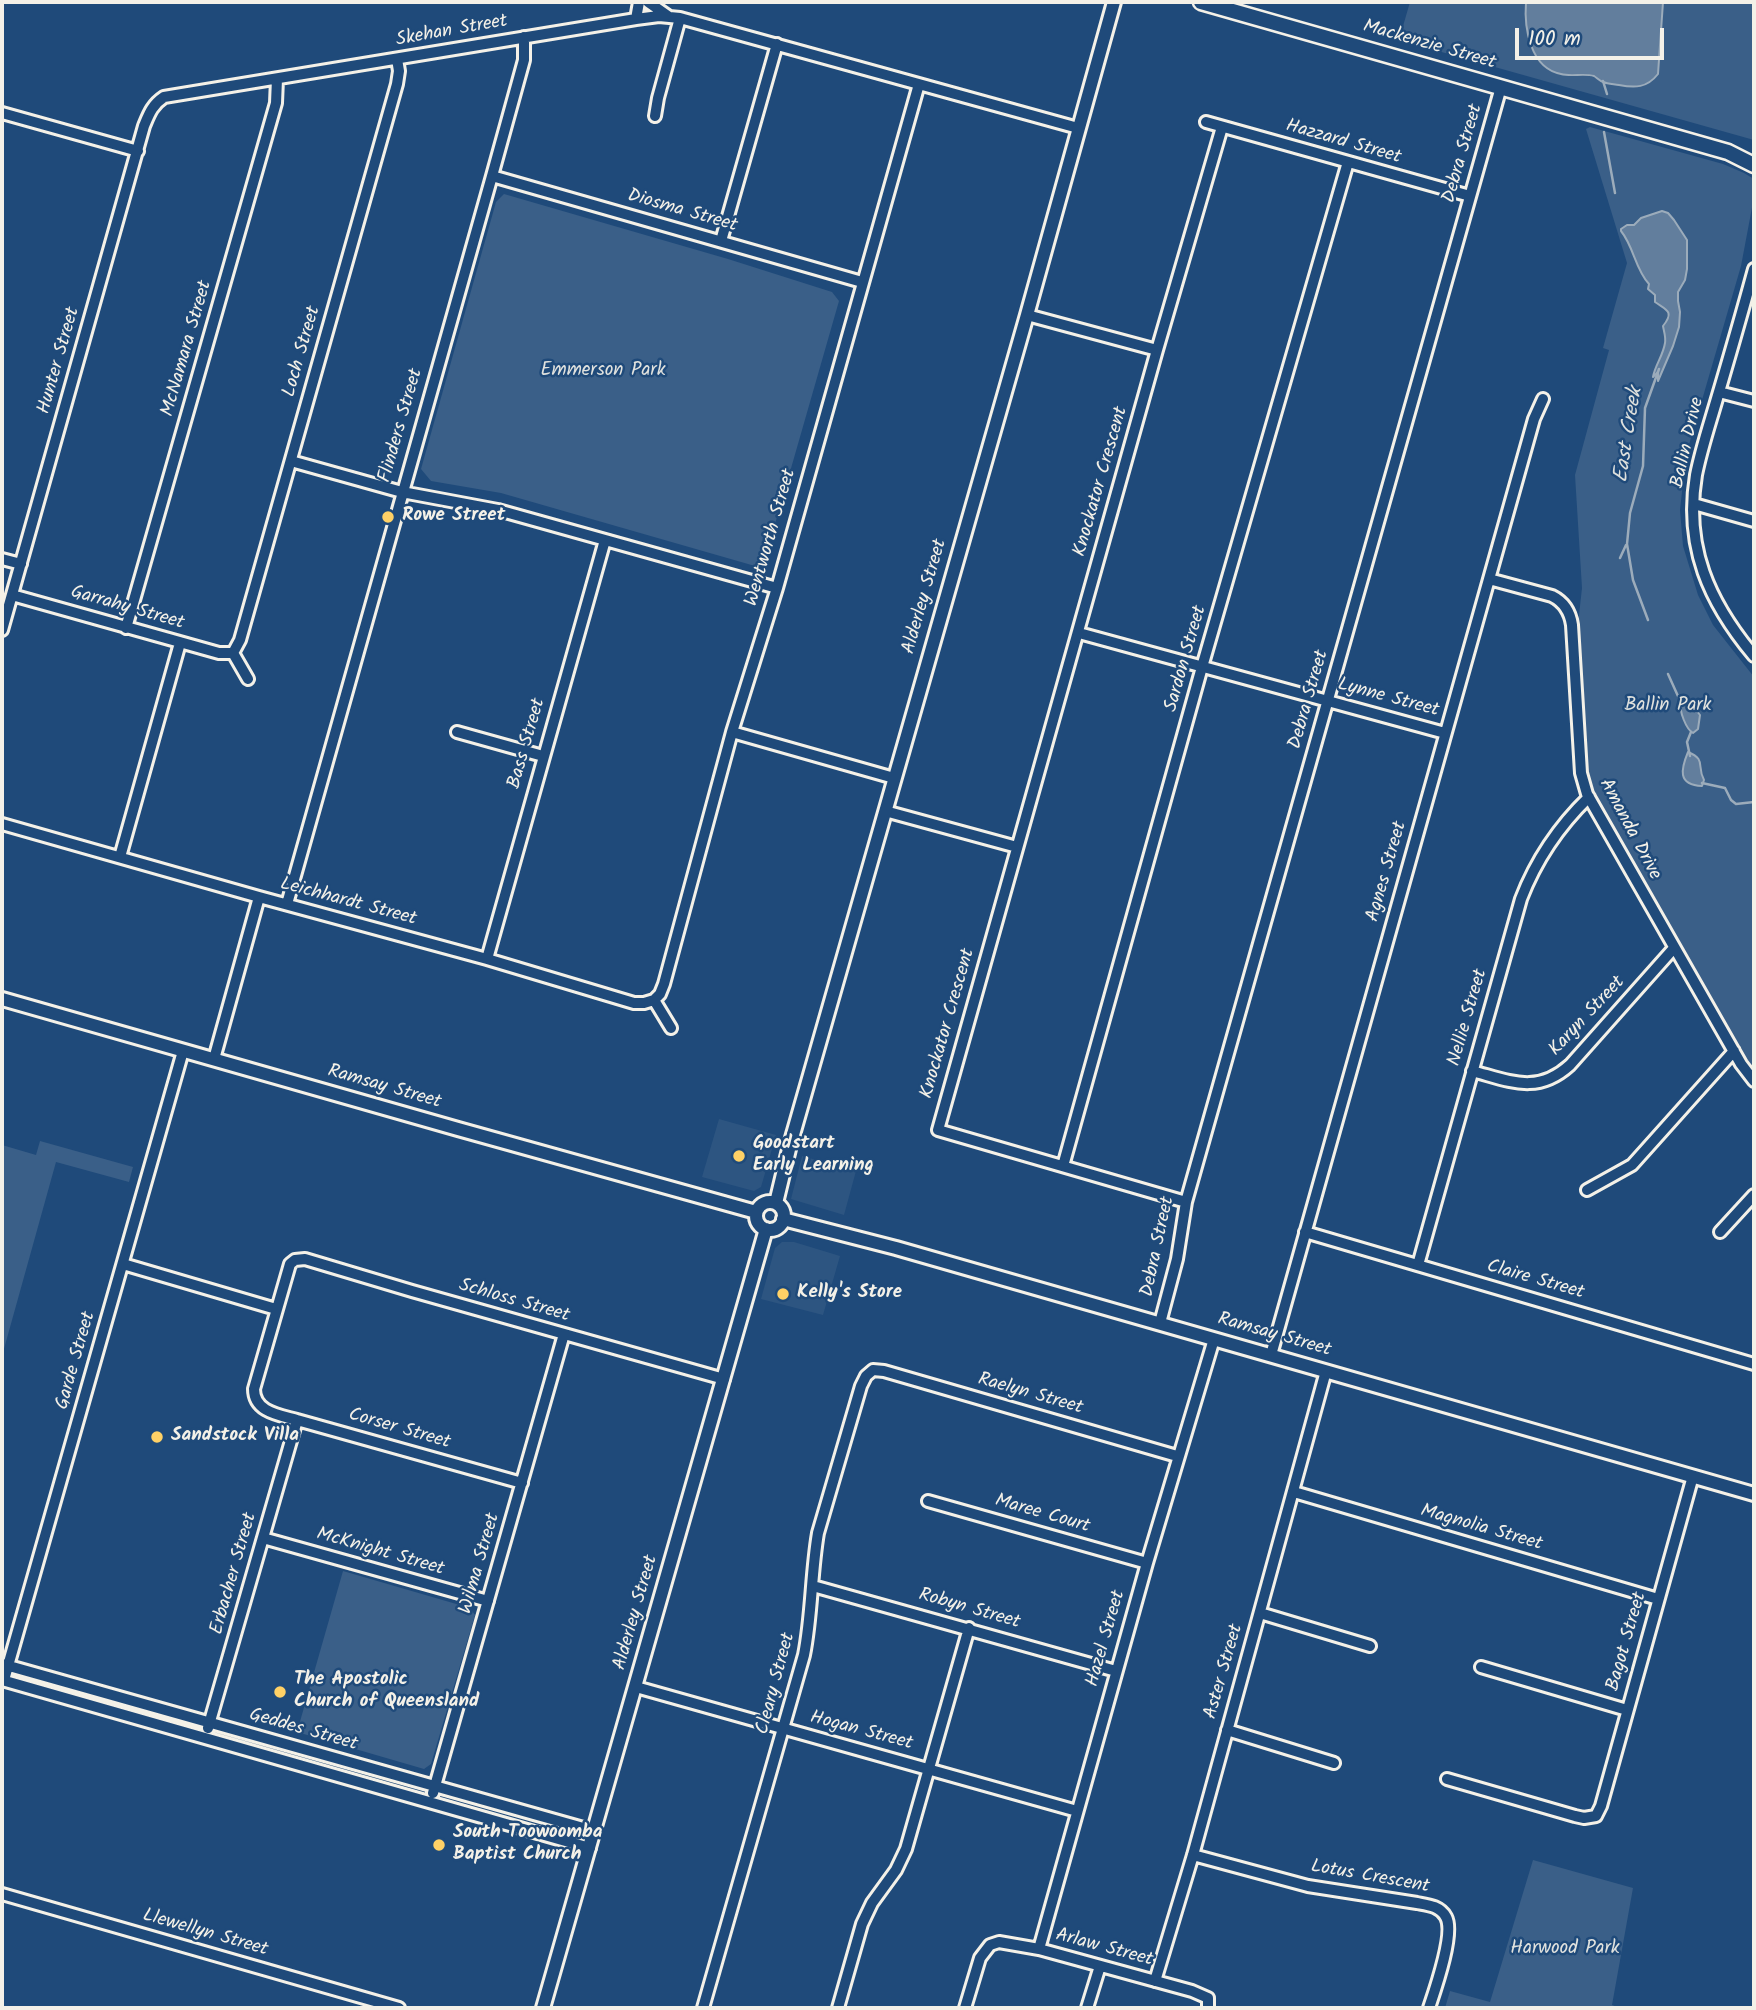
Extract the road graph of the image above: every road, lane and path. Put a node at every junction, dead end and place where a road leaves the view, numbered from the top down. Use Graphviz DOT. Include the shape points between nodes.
graph roads {
  1 [pos="639,2"];
  2 [pos="648,2"];
  3 [pos="1114,2"];
  4 [pos="1201,2"];
  5 [pos="675,17"];
  6 [pos="636,19"];
  7 [pos="524,37"];
  8 [pos="778,44"];
  9 [pos="397,58"];
  10 [pos="277,79"];
  11 [pos="919,84"];
  12 [pos="1502,87"];
  13 [pos="156,103"];
  14 [pos="2,113"];
  15 [pos="655,116"];
  16 [pos="1206,122"];
  17 [pos="1222,127"];
  18 [pos="1078,128"];
  19 [pos="138,150"];
  20 [pos="1728,152"];
  21 [pos="1754,155"];
  22 [pos="1348,162"];
  23 [pos="1754,166"];
  24 [pos="492,176"];
  25 [pos="1470,196"];
  26 [pos="721,241"];
  27 [pos="1753,276"];
  28 [pos="862,282"];
  29 [pos="1027,315"];
  30 [pos="1157,350"];
  31 [pos="1719,392"];
  32 [pos="1543,399"];
  33 [pos="1754,401"];
  34 [pos="291,461"];
  35 [pos="402,492"];
  36 [pos="1694,504"];
  37 [pos="1754,521"];
  38 [pos="605,540"];
  39 [pos="2,559"];
  40 [pos="21,564"];
  41 [pos="1489,579"];
  42 [pos="776,588"];
  43 [pos="12,595"];
  44 [pos="126,628"];
  45 [pos="2,630"];
  46 [pos="1079,633"];
  47 [pos="180,643"];
  48 [pos="233,653"];
  49 [pos="1754,656"];
  50 [pos="1202,667"];
  51 [pos="248,679"];
  52 [pos="1328,701"];
  53 [pos="457,732"];
  54 [pos="732,732"];
  55 [pos="1445,733"];
  56 [pos="543,756"];
  57 [pos="894,778"];
  58 [pos="1589,797"];
  59 [pos="885,811"];
  60 [pos="2,824"];
  61 [pos="1017,847"];
  62 [pos="120,857"];
  63 [pos="259,897"];
  64 [pos="286,904"];
  65 [pos="1674,948"];
  66 [pos="487,959"];
  67 [pos="2,999"];
  68 [pos="654,1000"];
  69 [pos="671,1028"];
  70 [pos="183,1051"];
  71 [pos="1734,1051"];
  72 [pos="214,1059"];
  73 [pos="1472,1071"];
  74 [pos="1754,1081"];
  75 [pos="938,1130"];
  76 [pos="927,1138"];
  77 [pos="1063,1166"];
  78 [pos="1587,1190"];
  79 [pos="1754,1195"];
  80 [pos="1186,1202"];
  81 [pos="776,1203"];
  82 [pos="757,1212"];
  83 [pos="783,1219"];
  84 [pos="766,1229"];
  85 [pos="1306,1232"];
  86 [pos="1720,1232"];
  87 [pos="123,1264"];
  88 [pos="1418,1265"];
  89 [pos="276,1309"];
  90 [pos="1160,1323"];
  91 [pos="564,1334"];
  92 [pos="1214,1339"];
  93 [pos="1271,1355"];
  94 [pos="1754,1364"];
  95 [pos="873,1370"];
  96 [pos="1326,1371"];
  97 [pos="724,1378"];
  98 [pos="297,1420"];
  99 [pos="1178,1456"];
  100 [pos="1693,1476"];
  101 [pos="522,1483"];
  102 [pos="1294,1492"];
  103 [pos="1754,1494"];
  104 [pos="928,1501"];
  105 [pos="263,1538"];
  106 [pos="1147,1563"];
  107 [pos="813,1586"];
  108 [pos="1658,1599"];
  109 [pos="488,1601"];
  110 [pos="1260,1613"];
  111 [pos="969,1628"];
  112 [pos="1370,1646"];
  113 [pos="5,1665"];
  114 [pos="1481,1667"];
  115 [pos="1116,1671"];
  116 [pos="3,1680"];
  117 [pos="636,1686"];
  118 [pos="1627,1710"];
  119 [pos="210,1723"];
  120 [pos="783,1728"];
  121 [pos="1227,1730"];
  122 [pos="206,1738"];
  123 [pos="1334,1763"];
  124 [pos="929,1769"];
  125 [pos="1447,1779"];
  126 [pos="435,1786"];
  127 [pos="431,1802"];
  128 [pos="1077,1811"];
  129 [pos="594,1832"];
  130 [pos="590,1848"];
  131 [pos="1193,1854"];
  132 [pos="2,1894"];
  133 [pos="1039,1949"];
  134 [pos="1100,1966"];
  135 [pos="1155,1981"];
  136 [pos="1208,2003"];
  137 [pos="399,2008"];
  138 [pos="544,2008"];
  139 [pos="702,2008"];
  140 [pos="838,2008"];
  141 [pos="965,2008"];
  142 [pos="1087,2008"];
  143 [pos="1429,2008"];
  1 -- 6 [label="street"];
  2 -- 5 [label="street"];
  3 -- 18 [label="street, Alderley Street"];
  4 -- 12 [label="main road, Mackenzie Street"];
  5 -- 6 [label="street, Skehan Street"];
  5 -- 8 [label="street, Skehan Street"];
  5 -- 15 [label="street"];
  6 -- 7 [label="street, Skehan Street"];
  7 -- 9 [label="street, Skehan Street"];
  7 -- 24 [label="street, Flinders Street" via="524,60"];
  8 -- 11 [label="street, Skehan Street"];
  8 -- 26 [label="street"];
  9 -- 10 [label="street, Skehan Street"];
  9 -- 34 [label="street, Loch Street" via="397,84"];
  10 -- 13 [label="street, Skehan Street" via="185,92"];
  10 -- 44 [label="street, McNamara Street" via="276,103"];
  11 -- 18 [label="street, Skehan Street"];
  11 -- 28 [label="street, Wentworth Street"];
  12 -- 20 [label="main road, Mackenzie Street"];
  12 -- 25 [label="street, Debra Street"];
  13 -- 19 [label="street, Hunter Street"];
  14 -- 19 [label="street"];
  16 -- 17 [label="street, Hazzard Street"];
  17 -- 22 [label="street, Hazzard Street"];
  17 -- 30 [label="street, Knockator Crescent"];
  18 -- 29 [label="street, Alderley Street"];
  19 -- 40 [label="street, Hunter Street"];
  20 -- 21 [label="main road, Mackenzie Street"];
  20 -- 23 [label="main road, Mackenzie Street"];
  22 -- 25 [label="street, Hazzard Street"];
  22 -- 50 [label="street, Sardon Street"];
  24 -- 26 [label="street, Diosma Street"];
  24 -- 35 [label="street, Flinders Street"];
  25 -- 52 [label="street, Debra Street"];
  26 -- 28 [label="street, Diosma Street"];
  27 -- 31 [label="street, Ballin Drive"];
  28 -- 42 [label="street, Wentworth Street"];
  29 -- 30 [label="street"];
  29 -- 57 [label="street, Alderley Street"];
  30 -- 46 [label="street, Knockator Crescent"];
  31 -- 33 [label="street"];
  31 -- 36 [label="street, Ballin Drive" via="1700,459"];
  32 -- 41 [label="street, Agnes Street"];
  34 -- 35 [label="street"];
  34 -- 48 [label="street, Loch Street"];
  35 -- 38 [label="street" via="498,510"];
  35 -- 64 [label="street, Flinders Street"];
  36 -- 37 [label="street"];
  36 -- 49 [label="street, Ballin Drive" via="1696,544 1710,589"];
  38 -- 42 [label="street"];
  38 -- 56 [label="street, Bass Street"];
  39 -- 40 [label="street"];
  40 -- 43 [label="street, Hunter Street"];
  41 -- 55 [label="street, Agnes Street"];
  41 -- 58 [label="street, Amanda Drive" via="1552,596 1570,614 1581,774"];
  42 -- 54 [label="street, Wentworth Street"];
  43 -- 44 [label="street, Garrahy Street"];
  43 -- 45 [label="street, Hunter Street"];
  44 -- 47 [label="street, Garrahy Street"];
  46 -- 50 [label="street, Lynne Street"];
  46 -- 61 [label="street, Knockator Crescent"];
  47 -- 48 [label="street, Garrahy Street"];
  47 -- 62 [label="street"];
  48 -- 51 [label="street"];
  50 -- 52 [label="street, Lynne Street"];
  50 -- 77 [label="street, Sardon Street"];
  52 -- 55 [label="street, Lynne Street"];
  52 -- 80 [label="street, Debra Street"];
  53 -- 56 [label="street"];
  54 -- 57 [label="street"];
  54 -- 68 [label="street, Wentworth Street" via="664,984"];
  55 -- 85 [label="street, Agnes Street"];
  56 -- 66 [label="street, Bass Street"];
  57 -- 59 [label="street, Alderley Street"];
  58 -- 65 [label="street, Amanda Drive"];
  58 -- 73 [label="street, Nellie Street" via="1553,837 1527,883"];
  59 -- 61 [label="street"];
  59 -- 81 [label="street, Alderley Street"];
  60 -- 62 [label="street, Leichhardt Street"];
  61 -- 75 [label="street, Knockator Crescent"];
  62 -- 63 [label="street, Leichhardt Street"];
  63 -- 64 [label="street, Leichhardt Street"];
  63 -- 72 [label="street"];
  64 -- 66 [label="street, Leichhardt Street"];
  65 -- 71 [label="street, Amanda Drive"];
  65 -- 73 [label="street, Karyn Street" via="1558,1075 1526,1084"];
  66 -- 68 [label="street, Leichhardt Street" via="634,1003"];
  67 -- 70 [label="street, Ramsay Street"];
  68 -- 69 [label="street"];
  70 -- 72 [label="street, Ramsay Street"];
  70 -- 87 [label="street, Garde Street"];
  71 -- 74 [label="street, Amanda Drive"];
  71 -- 78 [label="street" via="1632,1165"];
  72 -- 82 [label="street, Ramsay Street"];
  73 -- 88 [label="street, Nellie Street"];
  75 -- 76 [label="street, Knockator Crescent"];
  75 -- 77 [label="street, Knockator Crescent"];
  77 -- 80 [label="street, Knockator Crescent"];
  79 -- 86 [label="street"];
  80 -- 90 [label="street, Debra Street"];
  81 -- 82 [label="street" via="766,1202"];
  81 -- 83 [label="street"];
  82 -- 84 [label="street" via="758,1222"];
  83 -- 84 [label="street" via="776,1228"];
  83 -- 90 [label="street, Ramsay Street"];
  84 -- 97 [label="street, Alderley Street"];
  85 -- 88 [label="street, Claire Street"];
  85 -- 93 [label="street, Agnes Street"];
  87 -- 89 [label="street"];
  87 -- 113 [label="street, Garde Street"];
  88 -- 94 [label="street, Claire Street"];
  89 -- 91 [label="street, Schloss Street" via="288,1268 295,1260 305,1259"];
  89 -- 98 [label="street, Corser Street" via="254,1389 256,1401 262,1409"];
  90 -- 92 [label="street, Ramsay Street"];
  91 -- 97 [label="street, Schloss Street"];
  91 -- 101 [label="street, Wilma Street"];
  92 -- 93 [label="street, Ramsay Street"];
  92 -- 99 [label="street, Hazel Street"];
  93 -- 96 [label="street, Ramsay Street"];
  95 -- 99 [label="street, Raelyn Street"];
  95 -- 107 [label="street, Cleary Street" via="861,1386 818,1533"];
  96 -- 100 [label="street, Ramsay Street"];
  96 -- 102 [label="street, Aster Street"];
  97 -- 117 [label="street, Alderley Street"];
  98 -- 101 [label="street, Corser Street"];
  98 -- 105 [label="street, Erbacher Street"];
  99 -- 106 [label="street, Hazel Street"];
  100 -- 103 [label="street, Ramsay Street"];
  100 -- 108 [label="street, Bagot Street"];
  101 -- 109 [label="street, Wilma Street"];
  102 -- 108 [label="street, Magnolia Street"];
  102 -- 110 [label="street, Aster Street"];
  104 -- 106 [label="street, Maree Court"];
  105 -- 109 [label="street, McKnight Street"];
  105 -- 119 [label="street, Erbacher Street"];
  106 -- 115 [label="street, Hazel Street"];
  107 -- 111 [label="street, Robyn Street"];
  107 -- 120 [label="street, Cleary Street" via="808,1636"];
  108 -- 118 [label="street, Bagot Street"];
  109 -- 126 [label="street, Wilma Street"];
  110 -- 112 [label="street"];
  110 -- 121 [label="street, Aster Street"];
  111 -- 115 [label="street, Robyn Street"];
  111 -- 124 [label="street"];
  113 -- 116 [label="street, Garde Street"];
  113 -- 119 [label="street, Geddes Street"];
  114 -- 118 [label="street"];
  115 -- 128 [label="street, Hazel Street"];
  116 -- 122 [label="street, Geddes Street"];
  117 -- 120 [label="street, Hogan Street"];
  117 -- 129 [label="street, Alderley Street"];
  118 -- 125 [label="street, Bagot Street" via="1596,1816 1575,1816"];
  119 -- 122 [label="street, Erbacher Street"];
  119 -- 126 [label="street, Geddes Street"];
  120 -- 124 [label="street, Hogan Street"];
  120 -- 139 [label="street, Cleary Street"];
  121 -- 123 [label="street"];
  121 -- 131 [label="street, Aster Street"];
  122 -- 127 [label="street, Geddes Street"];
  124 -- 128 [label="street, Hogan Street"];
  124 -- 140 [label="street" via="906,1849 862,1924"];
  126 -- 127 [label="street, Wilma Street"];
  126 -- 129 [label="street, Geddes Street"];
  127 -- 130 [label="street, Geddes Street"];
  128 -- 133 [label="street, Hazel Street"];
  129 -- 130 [label="street, Alderley Street"];
  130 -- 138 [label="street, Alderley Street"];
  131 -- 135 [label="street, Aster Street"];
  131 -- 143 [label="street, Lotus Crescent" via="1308,1886 1441,1910 1447,1918 1448,1938"];
  132 -- 137 [label="street, Llewellyn Street"];
  133 -- 134 [label="street, Arlaw Street"];
  133 -- 141 [label="street, Arlaw Street" via="999,1942 990,1945 980,1958"];
  134 -- 135 [label="street, Arlaw Street"];
  134 -- 142 [label="street"];
  135 -- 136 [label="street, Arlaw Street" via="1192,1991"];
}
